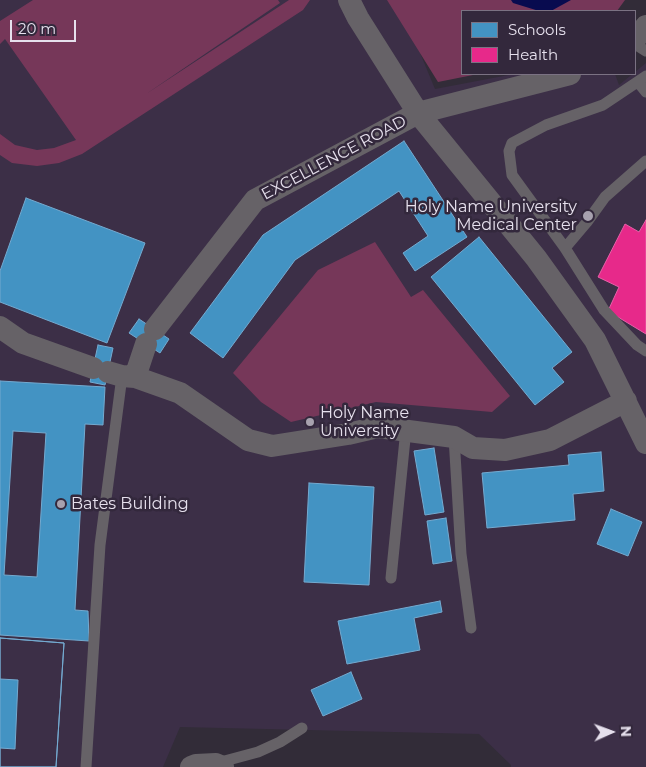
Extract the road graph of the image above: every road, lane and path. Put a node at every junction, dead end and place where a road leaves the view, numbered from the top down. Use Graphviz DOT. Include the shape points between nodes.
graph roads {
  1 [pos="349,0"];
  2 [pos="646,26"];
  3 [pos="636,38"];
  4 [pos="566,75"];
  5 [pos="642,79"];
  6 [pos="646,92"];
  7 [pos="418,113"];
  8 [pos="646,161"];
  9 [pos="565,248"];
  10 [pos="0,327"];
  11 [pos="646,351"];
  12 [pos="114,373"];
  13 [pos="626,401"];
  14 [pos="406,429"];
  15 [pos="454,437"];
  16 [pos="646,444"];
  17 [pos="391,578"];
  18 [pos="471,628"];
  19 [pos="302,728"];
  20 [pos="219,766"];
  21 [pos="86,767"];
  22 [pos="191,767"];
  1 -- 7 [label="street"];
  2 -- 3 [label="street"];
  4 -- 7 [label="street, EXCELLENCE ROAD"];
  5 -- 6 [label="lane"];
  5 -- 9 [label="lane" via="603,105 546,125 512,143 509,151 512,175"];
  7 -- 12 [label="street, EXCELLENCE ROAD" via="255,200 150,337"];
  7 -- 13 [label="street" via="536,258 595,340"];
  8 -- 9 [label="lane" via="604,197"];
  9 -- 11 [label="lane" via="604,310"];
  10 -- 12 [label="street" via="22,343"];
  12 -- 14 [label="street" via="180,393 248,440 272,446 378,427"];
  12 -- 21 [label="lane"];
  13 -- 15 [label="street" via="550,440 505,450 473,448"];
  13 -- 16 [label="street"];
  14 -- 15 [label="street"];
  14 -- 17 [label="lane"];
  15 -- 18 [label="lane" via="461,554"];
  19 -- 20 [label="lane" via="280,742"];
  20 -- 22 [label="street"];
}
